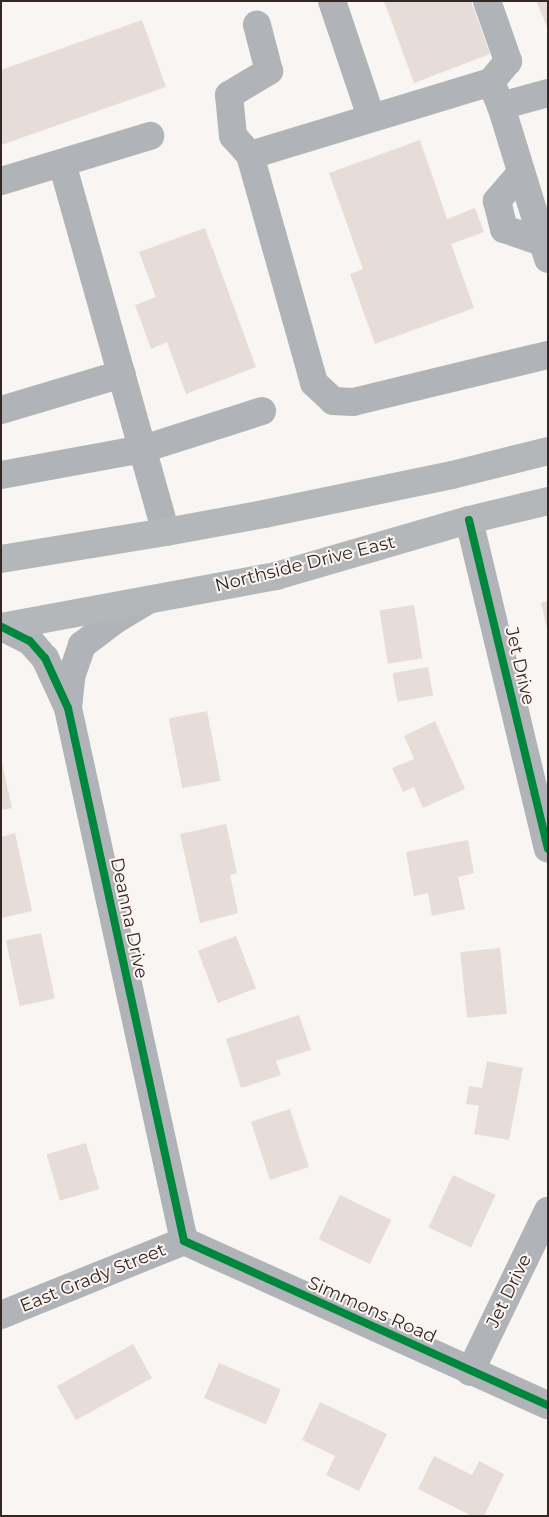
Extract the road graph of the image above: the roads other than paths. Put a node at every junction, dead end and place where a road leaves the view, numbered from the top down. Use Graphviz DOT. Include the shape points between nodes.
graph roads {
  1 [pos="332,1"];
  2 [pos="487,1"];
  3 [pos="257,25"];
  4 [pos="548,92"];
  5 [pos="496,94"];
  6 [pos="371,117"];
  7 [pos="150,136"];
  8 [pos="250,155"];
  9 [pos="62,163"];
  10 [pos="1,181"];
  11 [pos="545,250"];
  12 [pos="548,355"];
  13 [pos="122,374"];
  14 [pos="1,410"];
  15 [pos="262,410"];
  16 [pos="143,449"];
  17 [pos="548,451"];
  18 [pos="1,475"];
  19 [pos="548,501"];
  20 [pos="469,520"];
  21 [pos="166,532"];
  22 [pos="1,559"];
  23 [pos="147,602"];
  24 [pos="1,627"];
  25 [pos="68,708"];
  26 [pos="548,849"];
  27 [pos="548,1211"];
  28 [pos="184,1241"];
  29 [pos="1,1315"];
  30 [pos="470,1372"];
  31 [pos="548,1405"];
  1 -- 6 [label="street"];
  2 -- 5 [label="street" via="508,62"];
  3 -- 8 [label="street" via="269,71 229,95 233,136"];
  4 -- 5 [label="street"];
  5 -- 6 [label="street"];
  5 -- 11 [label="street"];
  6 -- 8 [label="street"];
  7 -- 9 [label="street"];
  8 -- 12 [label="street" via="314,383 333,401 353,402"];
  9 -- 10 [label="street"];
  9 -- 13 [label="street"];
  13 -- 14 [label="street"];
  13 -- 16 [label="street"];
  15 -- 16 [label="street"];
  16 -- 18 [label="street"];
  16 -- 21 [label="street"];
  17 -- 21 [label="main road" via="443,477"];
  19 -- 20 [label="main road, Northside Drive East"];
  20 -- 23 [label="main road, Northside Drive East" via="276,576"];
  20 -- 26 [label="street, Jet Drive"];
  21 -- 22 [label="main road"];
  23 -- 24 [label="main road, Northside Drive East"];
  23 -- 25 [label="street, Deanna Drive" via="115,620 82,645 71,677"];
  24 -- 25 [label="street, Deanna Drive" via="30,641 45,658"];
  25 -- 28 [label="street, Deanna Drive"];
  27 -- 30 [label="street, Jet Drive"];
  28 -- 29 [label="street, East Grady Street"];
  28 -- 30 [label="street, Simmons Road"];
  30 -- 31 [label="street, Simmons Road"];
}
